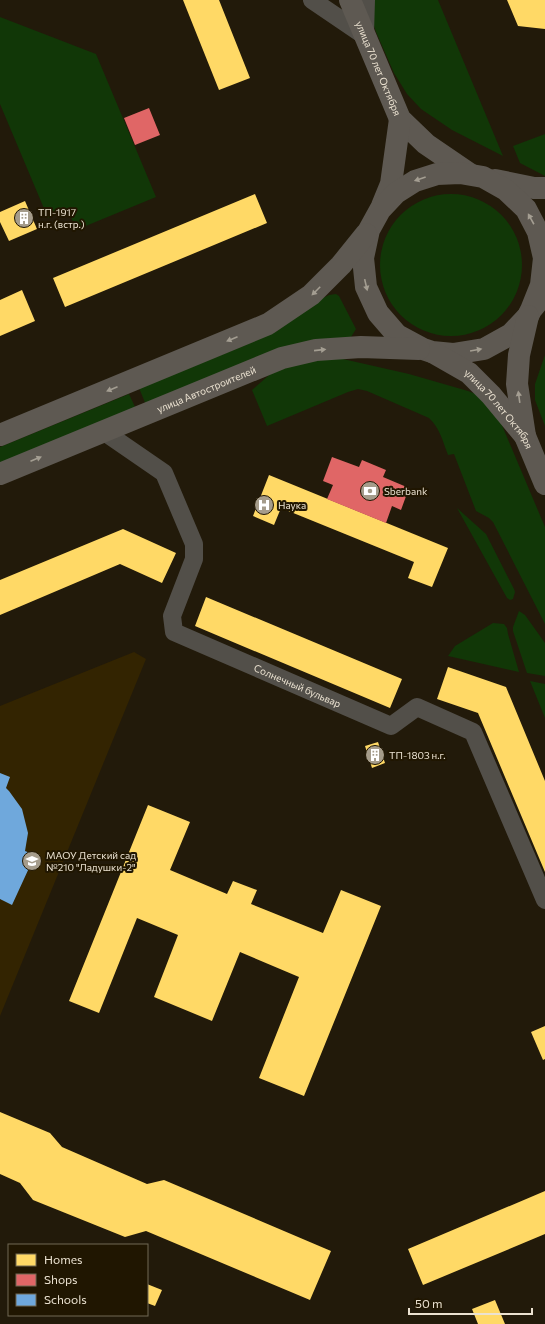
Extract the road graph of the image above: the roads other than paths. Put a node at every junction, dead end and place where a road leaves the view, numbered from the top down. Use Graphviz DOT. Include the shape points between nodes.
graph roads {
  1 [pos="312,0"];
  2 [pos="350,0"];
  3 [pos="366,0"];
  4 [pos="365,36"];
  5 [pos="400,119"];
  6 [pos="477,176"];
  7 [pos="545,188"];
  8 [pos="380,210"];
  9 [pos="369,230"];
  10 [pos="545,293"];
  11 [pos="530,313"];
  12 [pos="427,350"];
  13 [pos="103,432"];
  14 [pos="0,435"];
  15 [pos="525,436"];
  16 [pos="0,474"];
  17 [pos="545,484"];
  18 [pos="545,900"];
  1 -- 4 [label="street"];
  2 -- 4 [label="main road, улица 70 лет Октября"];
  3 -- 4 [label="street"];
  4 -- 5 [label="main road, улица 70 лет Октября"];
  5 -- 6 [label="main road, улица 70 лет Октября" via="426,144"];
  5 -- 8 [label="main road" via="391,184"];
  6 -- 7 [label="main road"];
  6 -- 8 [label="main road, one-way" via="460,173 437,174 415,181 396,193"];
  11 -- 6 [label="main road, улица 70 лет Октября, one-way" via="542,285 544,258 538,232 526,209 511,194"];
  8 -- 9 [label="main road"];
  9 -- 12 [label="main road, улица 70 лет Октября, one-way" via="363,258 366,287 378,313 397,334"];
  9 -- 14 [label="main road, one-way" via="341,265 311,296 268,324"];
  10 -- 11 [label="main road"];
  12 -- 11 [label="main road, улица Автостроителей, one-way" via="453,354 484,349 511,334"];
  15 -- 11 [label="main road, one-way" via="517,384 520,355"];
  13 -- 12 [label="main road, улица Автостроителей, one-way" via="282,358 316,350 361,347"];
  12 -- 15 [label="main road, улица 70 лет Октября" via="469,373 491,394"];
  16 -- 13 [label="main road, улица Автостроителей, one-way"];
  13 -- 18 [label="street, Солнечный бульвар" via="164,473 194,544 194,559 172,616 174,632 391,726 416,707 473,732"];
  15 -- 17 [label="main road, улица 70 лет Октября"];
}
